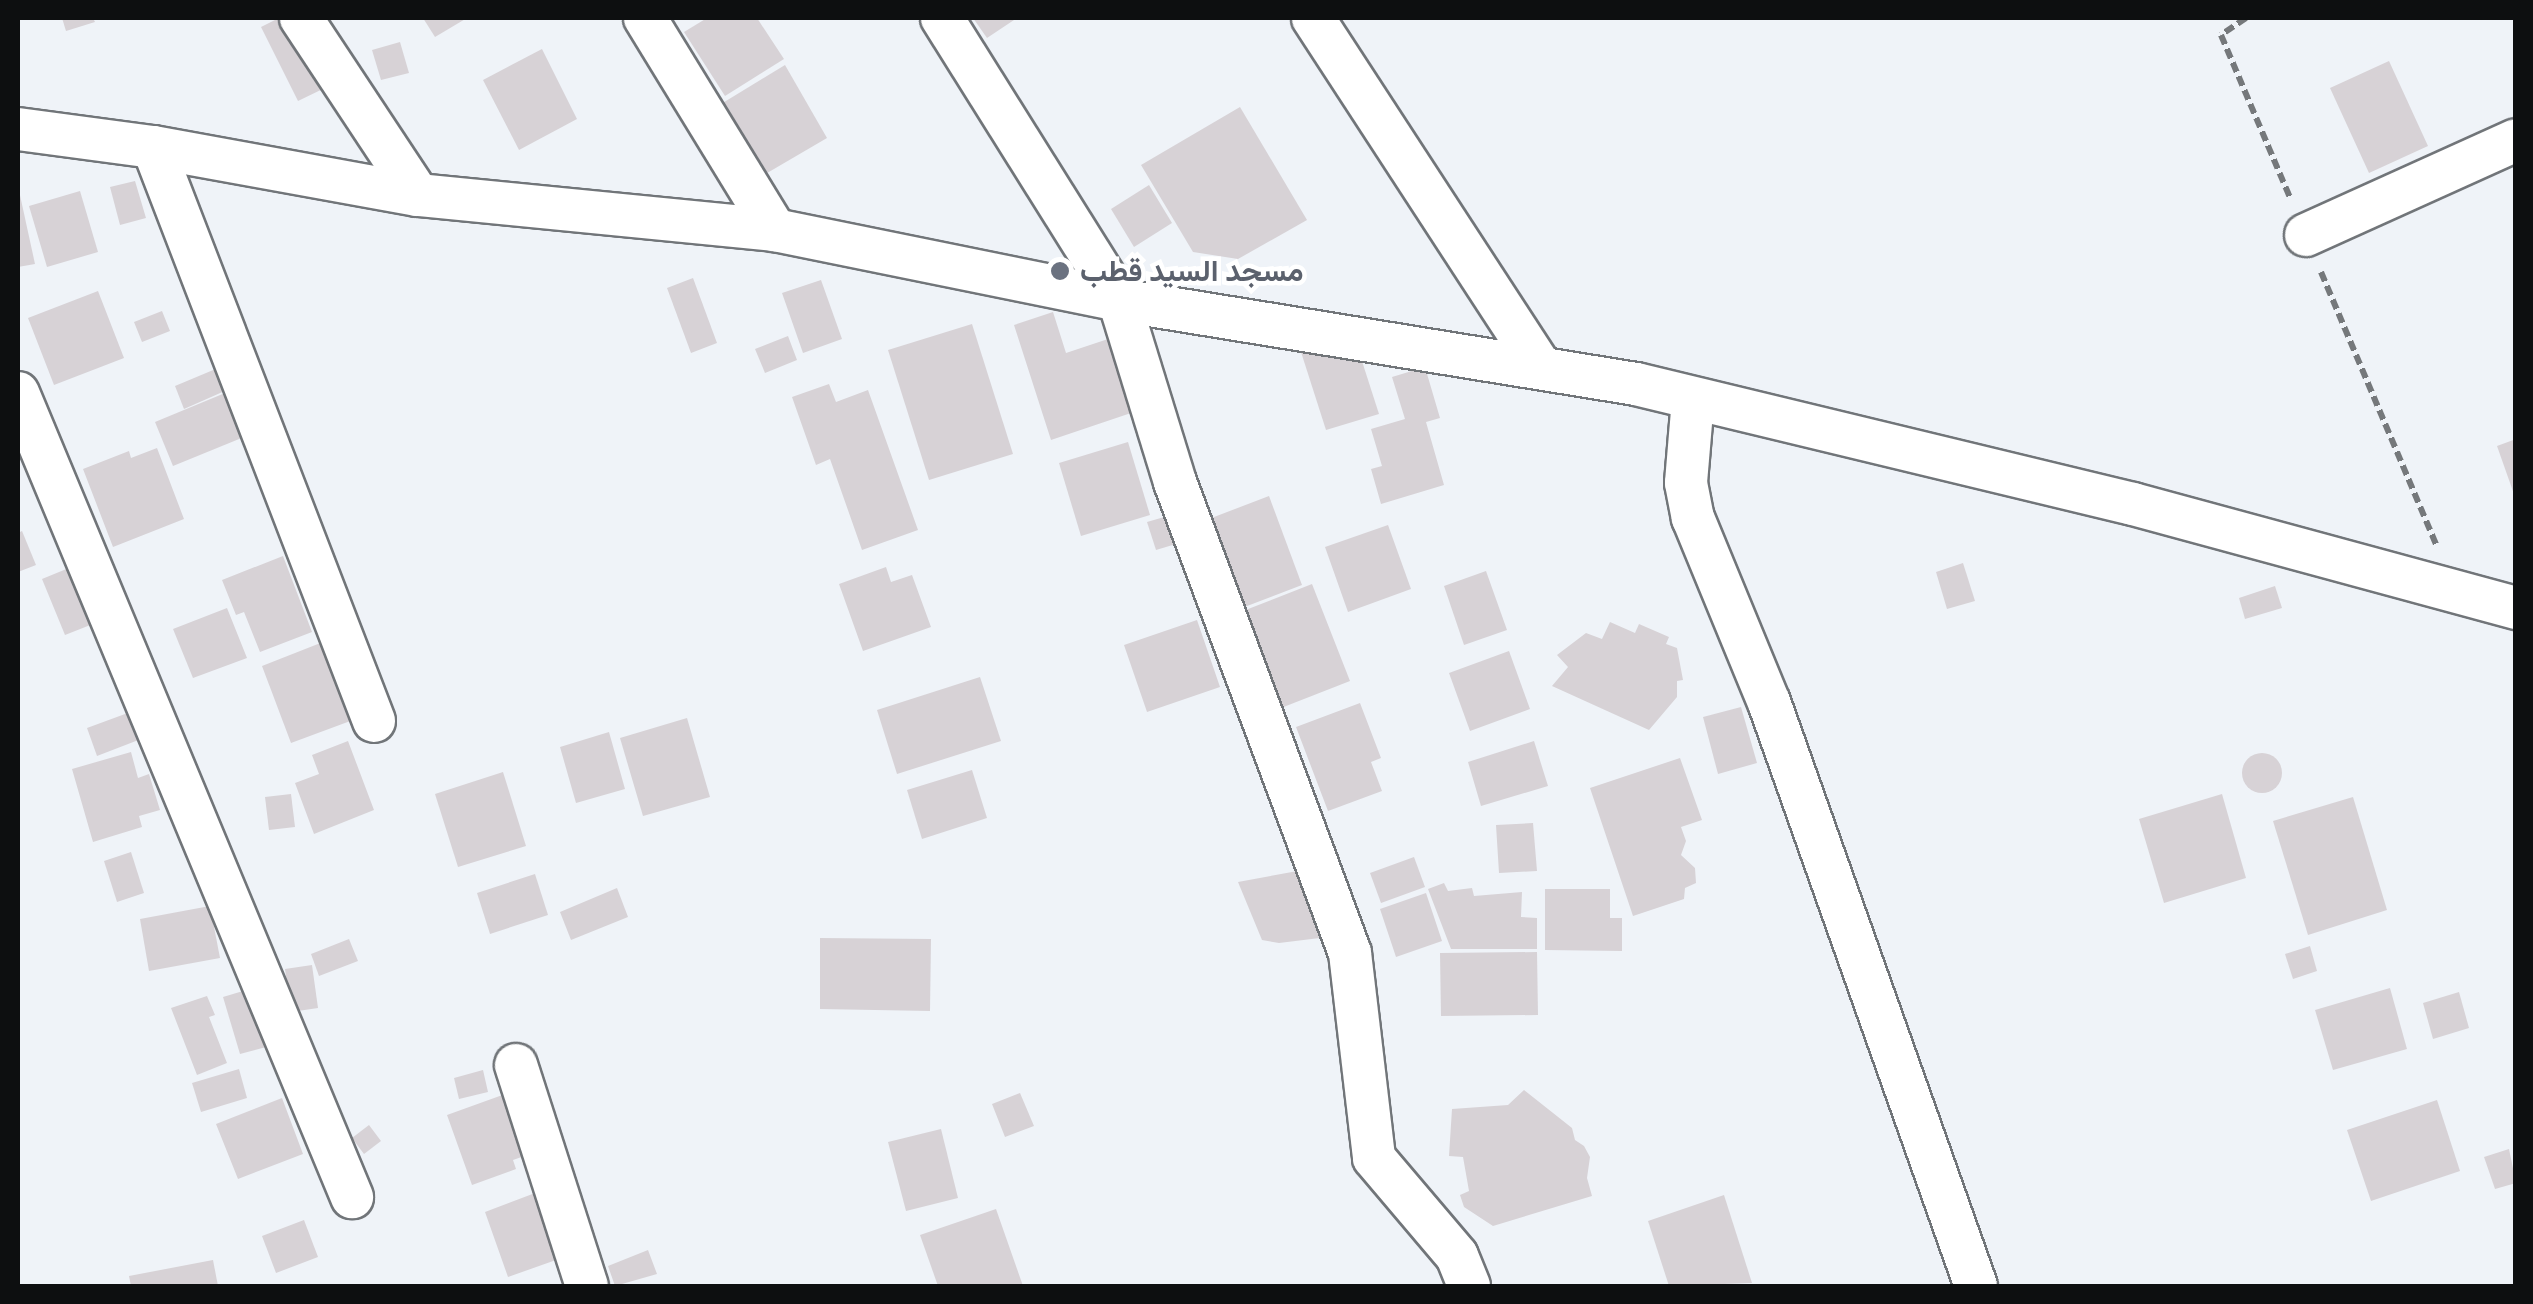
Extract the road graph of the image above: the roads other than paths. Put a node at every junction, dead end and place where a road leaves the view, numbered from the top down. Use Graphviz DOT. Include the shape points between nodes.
graph roads {
  1 [pos="301,18"];
  2 [pos="646,18"];
  3 [pos="942,18"];
  4 [pos="1313,18"];
  5 [pos="18,129"];
  6 [pos="2516,140"];
  7 [pos="153,147"];
  8 [pos="418,195"];
  9 [pos="775,230"];
  10 [pos="2306,235"];
  11 [pos="1119,300"];
  12 [pos="1540,366"];
  13 [pos="18,393"];
  14 [pos="1693,398"];
  15 [pos="2516,608"];
  16 [pos="374,721"];
  17 [pos="516,1066"];
  18 [pos="352,1197"];
  19 [pos="587,1286"];
  20 [pos="1469,1286"];
  21 [pos="1976,1286"];
  1 -- 8 [label="street"];
  2 -- 9 [label="street"];
  3 -- 11 [label="street"];
  4 -- 12 [label="street"];
  5 -- 7 [label="street"];
  6 -- 10 [label="street"];
  7 -- 8 [label="street"];
  7 -- 16 [label="street"];
  8 -- 9 [label="street"];
  9 -- 11 [label="street"];
  11 -- 12 [label="street"];
  11 -- 20 [label="street" via="1175,482 1350,953 1374,1158 1458,1256"];
  12 -- 14 [label="street"];
  13 -- 18 [label="street"];
  14 -- 15 [label="street" via="2133,504"];
  14 -- 21 [label="street" via="1686,483 1693,518 1769,702"];
  17 -- 19 [label="street"];
}
